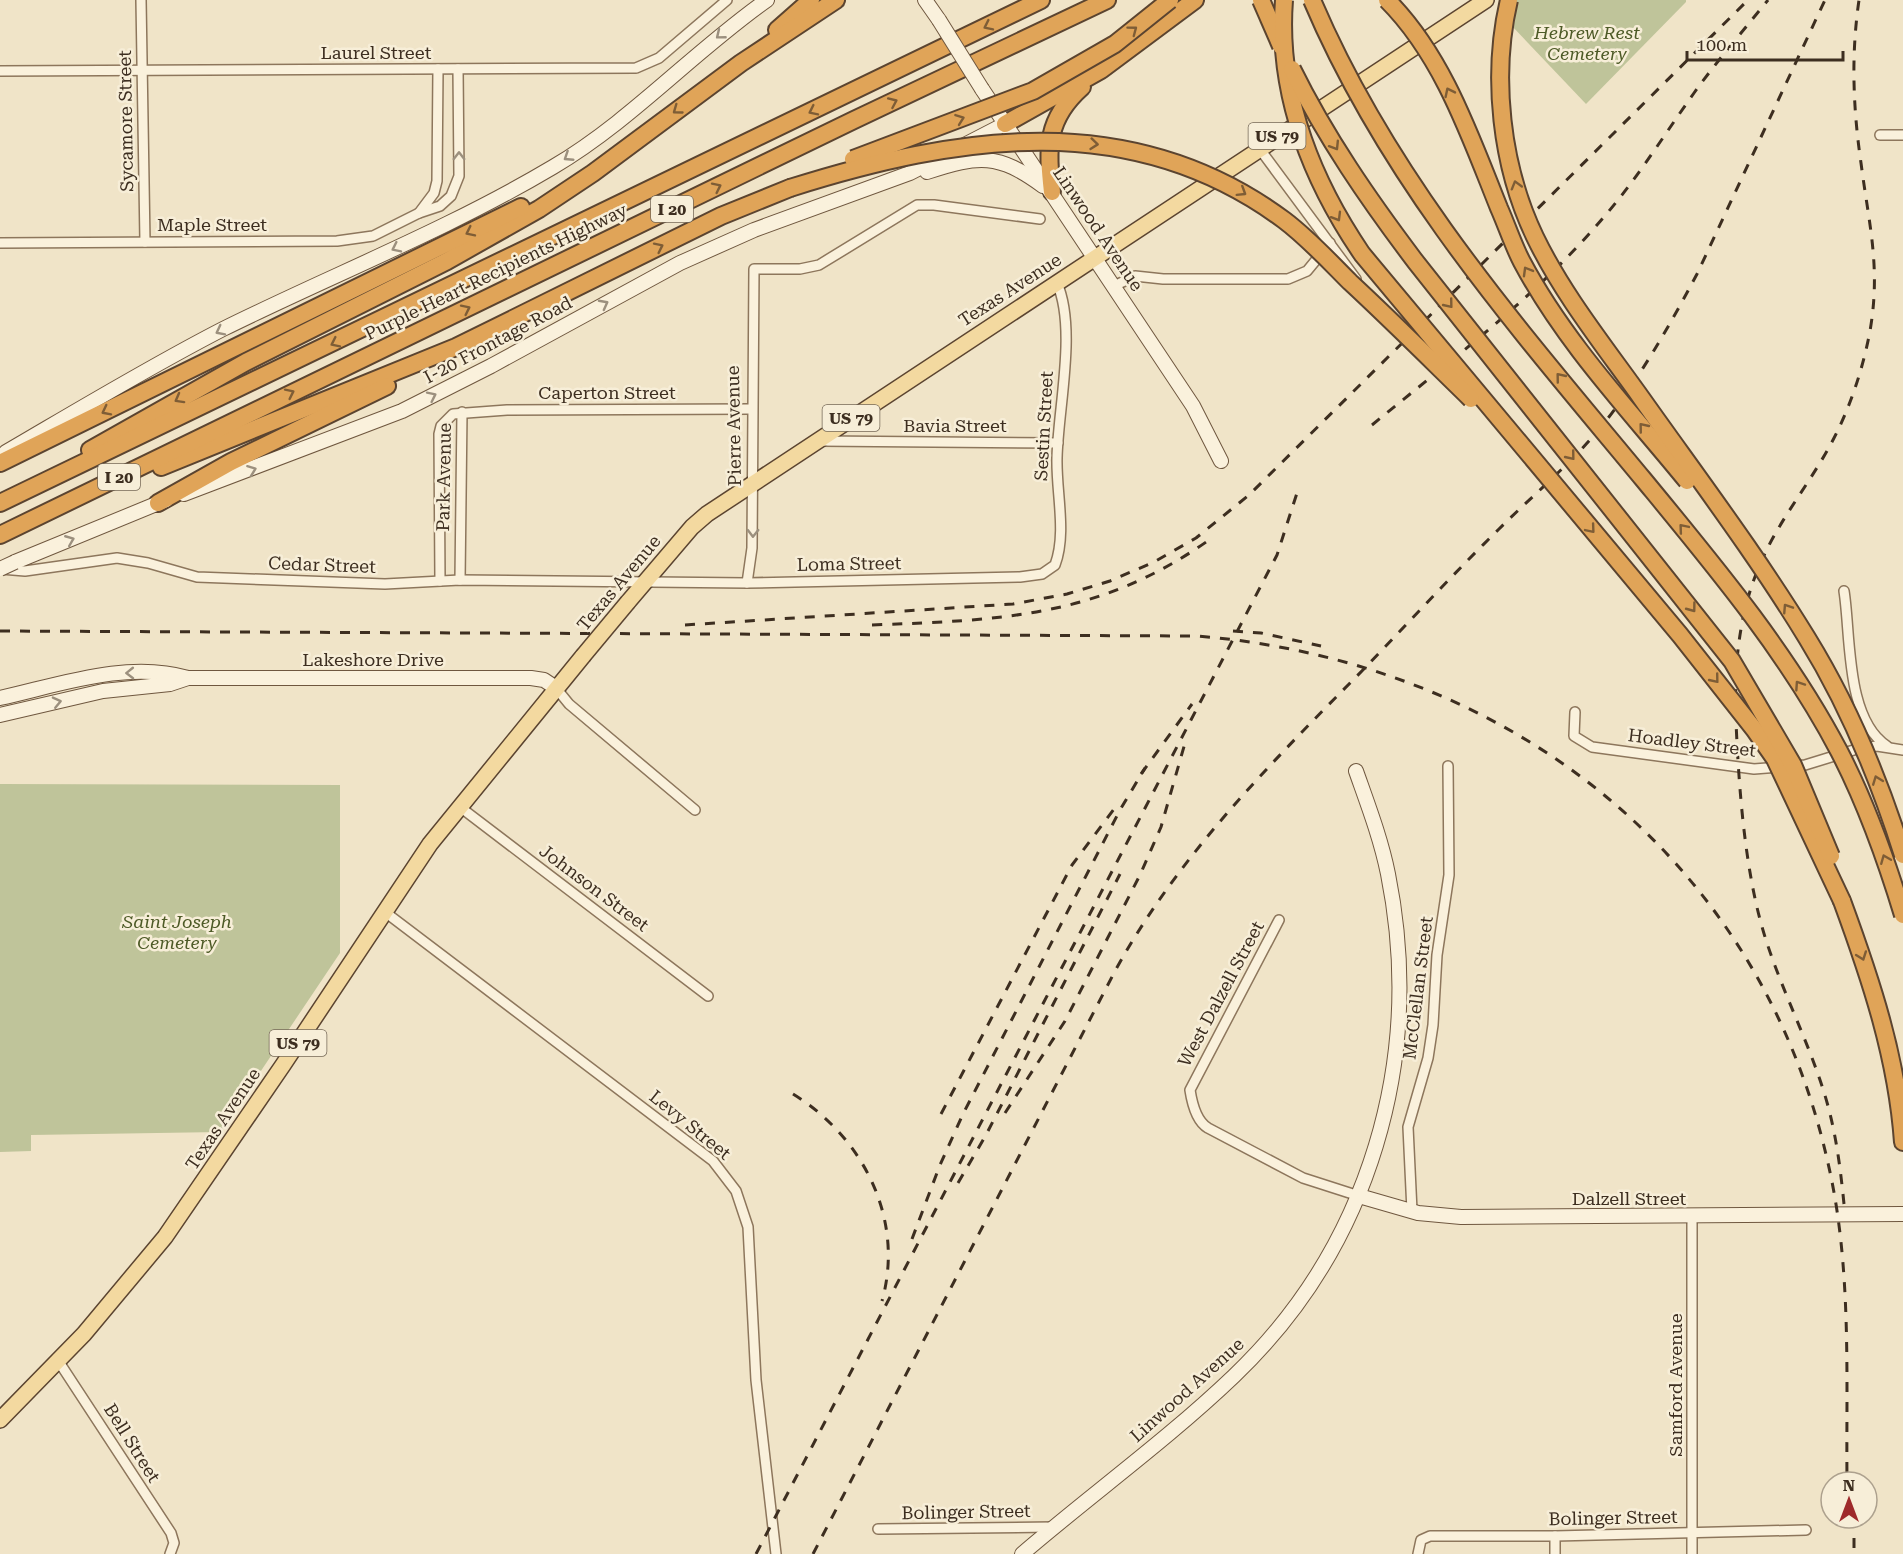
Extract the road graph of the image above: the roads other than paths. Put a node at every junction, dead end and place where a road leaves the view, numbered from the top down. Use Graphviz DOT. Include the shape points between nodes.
graph roads {
  1 [pos="141,0"];
  2 [pos="727,0"];
  3 [pos="767,0"];
  4 [pos="811,0"];
  5 [pos="836,0"];
  6 [pos="925,0"];
  7 [pos="1041,0"];
  8 [pos="1107,0"];
  9 [pos="1170,0"];
  10 [pos="1195,0"];
  11 [pos="1261,0"];
  12 [pos="1284,0"];
  13 [pos="1312,0"];
  14 [pos="1388,0"];
  15 [pos="1486,0"];
  16 [pos="1509,0"];
  17 [pos="741,63"];
  18 [pos="438,69"];
  19 [pos="458,69"];
  20 [pos="1101,69"];
  21 [pos="0,71"];
  22 [pos="141,71"];
  23 [pos="1005,124"];
  24 [pos="1880,135"];
  25 [pos="1903,135"];
  26 [pos="631,143"];
  27 [pos="1259,148"];
  28 [pos="790,188"];
  29 [pos="862,192"];
  30 [pos="1052,192"];
  31 [pos="419,213"];
  32 [pos="1040,219"];
  33 [pos="145,242"];
  34 [pos="0,243"];
  35 [pos="1330,243"];
  36 [pos="1095,257"];
  37 [pos="1357,280"];
  38 [pos="1057,283"];
  39 [pos="1114,286"];
  40 [pos="456,347"];
  41 [pos="752,409"];
  42 [pos="462,412"];
  43 [pos="817,441"];
  44 [pos="1058,443"];
  45 [pos="1525,452"];
  46 [pos="0,456"];
  47 [pos="1221,461"];
  48 [pos="0,464"];
  49 [pos="753,484"];
  50 [pos="0,502"];
  51 [pos="158,503"];
  52 [pos="38,516"];
  53 [pos="0,535"];
  54 [pos="0,569"];
  55 [pos="1051,569"];
  56 [pos="460,580"];
  57 [pos="440,581"];
  58 [pos="646,581"];
  59 [pos="747,583"];
  60 [pos="1773,586"];
  61 [pos="1844,591"];
  62 [pos="188,678"];
  63 [pos="556,688"];
  64 [pos="0,698"];
  65 [pos="1575,712"];
  66 [pos="0,715"];
  67 [pos="1890,748"];
  68 [pos="1903,750"];
  69 [pos="1448,766"];
  70 [pos="1356,771"];
  71 [pos="460,807"];
  72 [pos="695,810"];
  73 [pos="1903,855"];
  74 [pos="1842,901"];
  75 [pos="385,912"];
  76 [pos="1903,915"];
  77 [pos="1279,920"];
  78 [pos="708,996"];
  79 [pos="1903,1142"];
  80 [pos="1359,1196"];
  81 [pos="1412,1211"];
  82 [pos="1903,1214"];
  83 [pos="1692,1216"];
  84 [pos="59,1362"];
  85 [pos="0,1420"];
  86 [pos="1053,1527"];
  87 [pos="878,1529"];
  88 [pos="1806,1530"];
  89 [pos="1692,1533"];
  90 [pos="1555,1536"];
  91 [pos="170,1554"];
  92 [pos="776,1554"];
  93 [pos="1022,1554"];
  94 [pos="1418,1554"];
  95 [pos="1555,1554"];
  96 [pos="1692,1554"];
  1 -- 22 [label="street, Sycamore Street"];
  2 -- 19 [label="street, Laurel Street" via="659,58 641,67"];
  3 -- 46 [label="main road, one-way" via="606,131 554,167 175,354"];
  4 -- 17 [label="highway"];
  5 -- 17 [label="highway"];
  6 -- 23 [label="main road, Linwood Avenue, bridge"];
  7 -- 50 [label="highway, Purple Heart Recipients Highway / I 20, one-way"];
  52 -- 8 [label="highway, Purple Heart Recipients Highway / I 20, one-way"];
  28 -- 9 [label="highway, one-way, bridge" via="814,174 1033,91 1115,44"];
  10 -- 20 [label="highway"];
  11 -- 74 [label="highway, one-way, bridge" via="1306,98 1369,200 1732,661 1783,744 1808,794 1834,864"];
  12 -- 45 [label="highway, one-way, bridge" via="1288,83 1304,142 1326,198 1362,254"];
  76 -- 13 [label="highway, one-way, bridge" via="1854,785 1806,696 1698,545 1442,231 1374,127"];
  60 -- 14 [label="highway, one-way, bridge" via="1558,323 1521,260 1437,67"];
  15 -- 27 [label="main road, Texas Avenue / US 79"];
  60 -- 16 [label="highway, one-way, bridge" via="1573,302 1534,235 1511,165 1502,113 1501,51"];
  17 -- 26 [label="highway, one-way"];
  18 -- 19 [label="street, Laurel Street"];
  18 -- 22 [label="street, Laurel Street"];
  18 -- 31 [label="street" via="438,181 431,199"];
  31 -- 19 [label="street, one-way" via="440,206 458,183"];
  20 -- 23 [label="highway"];
  20 -- 30 [label="highway" via="1055,120 1048,152"];
  21 -- 22 [label="street, Laurel Street"];
  22 -- 33 [label="street, Sycamore Street"];
  23 -- 29 [label="main road, I-20 Frontage Road" via="910,173"];
  23 -- 30 [label="main road, Linwood Avenue"];
  24 -- 25 [label="street"];
  26 -- 48 [label="highway, one-way" via="521,207"];
  26 -- 50 [label="highway, one-way" via="539,209 447,261 246,362"];
  27 -- 35 [label="street"];
  27 -- 36 [label="main road, Texas Avenue / US 79"];
  40 -- 28 [label="highway, one-way" via="721,216"];
  28 -- 45 [label="highway, one-way, bridge" via="900,156 989,143 1094,143 1168,159 1233,186 1286,221"];
  29 -- 30 [label="main road" via="957,162 984,158 1013,166"];
  51 -- 29 [label="main road, I-20 Frontage Road, one-way" via="402,411 680,263 754,230"];
  30 -- 36 [label="main road, Linwood Avenue"];
  31 -- 33 [label="street, Maple Street" via="363,239"];
  32 -- 41 [label="street, Pierre Avenue" via="917,205 819,265 754,269"];
  33 -- 34 [label="street, Maple Street"];
  35 -- 37 [label="street"];
  35 -- 39 [label="street" via="1307,271 1288,279 1136,276"];
  36 -- 38 [label="main road, Texas Avenue / US 79"];
  36 -- 39 [label="main road, Linwood Avenue"];
  38 -- 43 [label="main road, Texas Avenue / US 79"];
  38 -- 44 [label="street, Sestin Street" via="1063,299 1064,345"];
  39 -- 47 [label="main road, Linwood Avenue" via="1193,406"];
  40 -- 51 [label="highway"];
  40 -- 52 [label="highway"];
  41 -- 42 [label="street, Caperton Street"];
  41 -- 49 [label="street, Pierre Avenue"];
  42 -- 56 [label="street, Park Avenue"];
  42 -- 57 [label="street, Park Avenue" via="446,419 439,434"];
  43 -- 44 [label="street, Bavia Street"];
  43 -- 49 [label="main road, Texas Avenue / US 79"];
  44 -- 55 [label="street, Sestin Street" via="1059,547"];
  45 -- 74 [label="highway, one-way, bridge" via="1754,729 1775,759"];
  49 -- 58 [label="main road, Texas Avenue / US 79" via="698,520"];
  49 -- 59 [label="street, Pierre Avenue, one-way" via="752,556"];
  54 -- 51 [label="main road, I-20 Frontage Road, one-way, bridge"];
  52 -- 53 [label="highway, Purple Heart Recipients Highway / I 20"];
  54 -- 57 [label="street, Cedar Street" via="25,571 107,558 139,561 209,578 385,584"];
  55 -- 59 [label="street, Loma Street" via="1020,577"];
  56 -- 57 [label="street, Cedar Street"];
  56 -- 58 [label="street, Cedar Street"];
  58 -- 59 [label="street, Loma Street"];
  58 -- 63 [label="main road, Texas Avenue / US 79, bridge"];
  73 -- 60 [label="highway, one-way, bridge" via="1849,713"];
  61 -- 67 [label="street" via="1852,674 1869,726"];
  62 -- 63 [label="main road, Lakeshore Drive" via="531,678"];
  62 -- 64 [label="main road, Lakeshore Drive, one-way" via="169,673 115,674"];
  66 -- 62 [label="main road, Lakeshore Drive, one-way" via="102,691 170,684"];
  63 -- 71 [label="main road, Texas Avenue / US 79"];
  63 -- 72 [label="street" via="569,704"];
  65 -- 67 [label="street, Hoadley Street" via="1574,736 1592,747 1754,769 1805,765 1857,749"];
  67 -- 68 [label="street, Hoadley Street"];
  69 -- 81 [label="street, McClellan Street" via="1449,875 1437,955 1433,1025 1408,1127"];
  70 -- 80 [label="main road, Linwood Avenue" via="1388,874 1400,984 1388,1108"];
  71 -- 75 [label="main road, Texas Avenue / US 79"];
  71 -- 78 [label="street, Johnson Street"];
  74 -- 79 [label="highway, one-way" via="1872,982 1888,1042"];
  75 -- 84 [label="main road, Texas Avenue / US 79" via="189,1204"];
  75 -- 92 [label="street, Levy Street" via="713,1161 736,1191 748,1227 756,1380"];
  77 -- 80 [label="street, West Dalzell Street" via="1190,1090 1193,1105 1208,1128 1303,1178"];
  80 -- 81 [label="main road, Dalzell Street"];
  80 -- 86 [label="main road, Linwood Avenue" via="1325,1264 1258,1351 1207,1400"];
  81 -- 83 [label="main road, Dalzell Street" via="1483,1218"];
  82 -- 83 [label="main road, Dalzell Street"];
  83 -- 89 [label="street, Samford Avenue"];
  84 -- 85 [label="main road, Texas Avenue / US 79"];
  84 -- 91 [label="street, Bell Street" via="174,1543"];
  86 -- 87 [label="street, Bolinger Street"];
  86 -- 93 [label="main road, Linwood Avenue"];
  88 -- 89 [label="street, Bolinger Street"];
  89 -- 90 [label="street, Bolinger Street"];
  89 -- 96 [label="street, Samford Avenue"];
  90 -- 94 [label="street, Bolinger Street" via="1430,1536 1421,1540"];
  90 -- 95 [label="street"];
}
